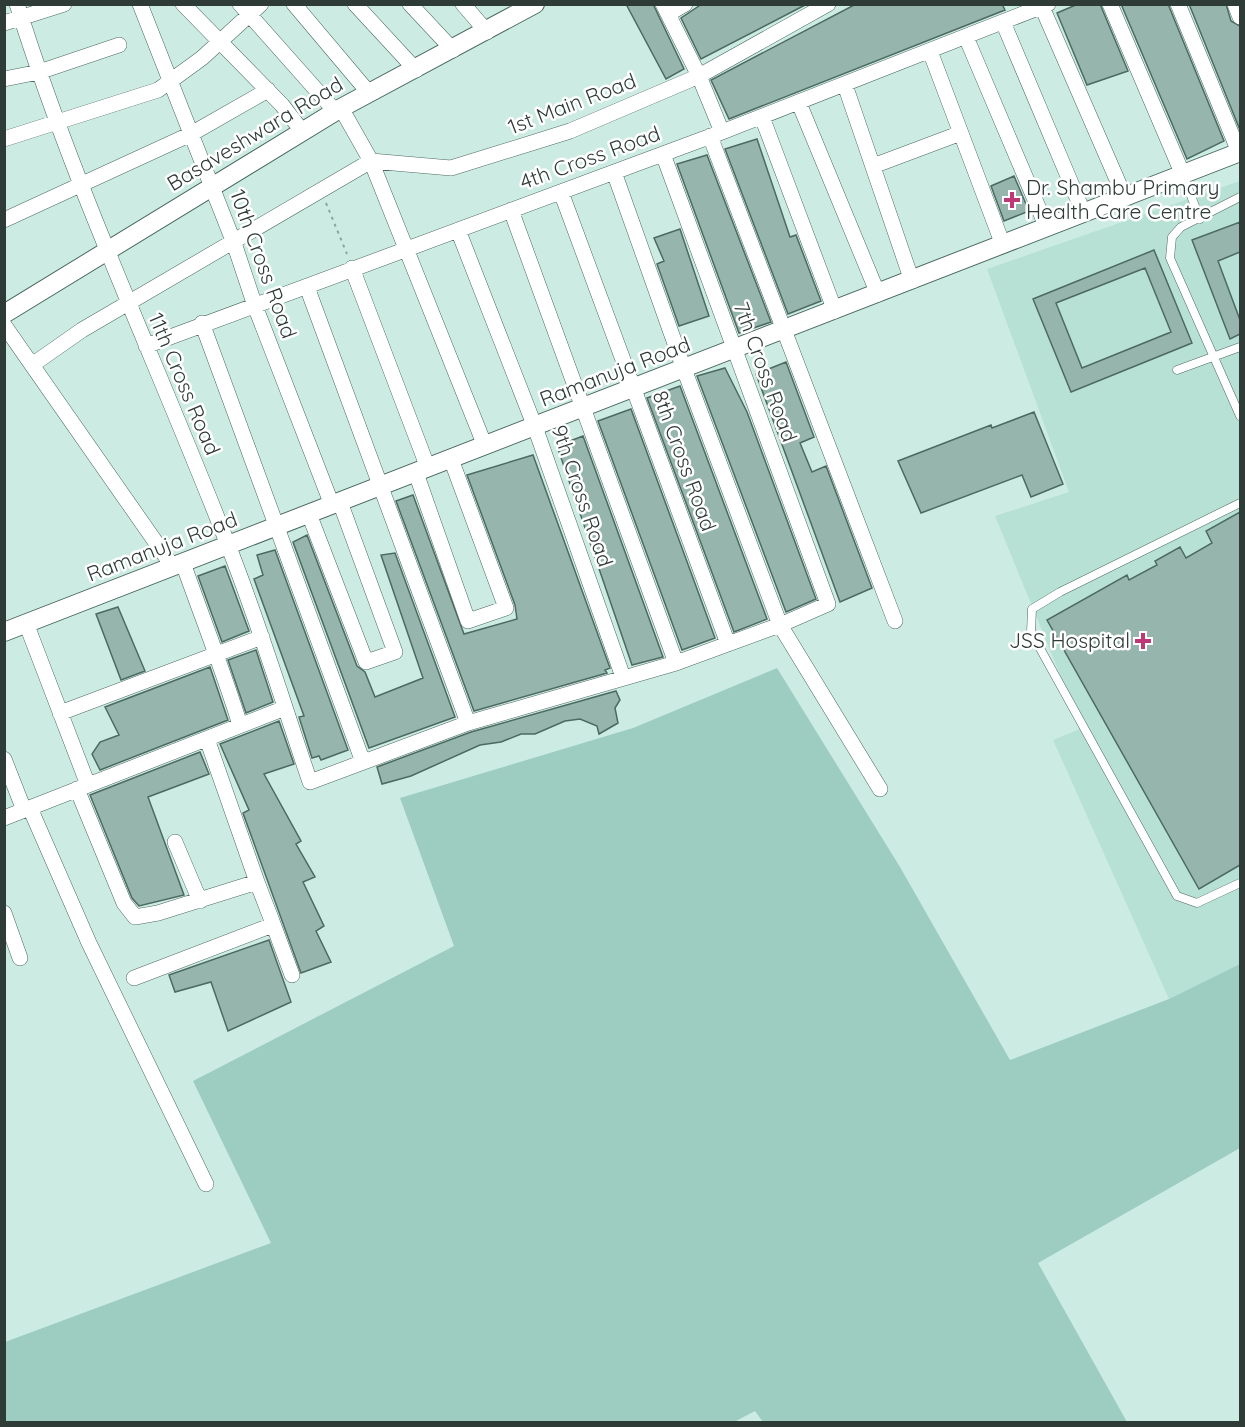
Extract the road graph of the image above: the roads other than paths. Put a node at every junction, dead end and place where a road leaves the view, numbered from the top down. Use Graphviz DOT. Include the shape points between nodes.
graph roads {
  1 [pos="64,4"];
  2 [pos="140,4"];
  3 [pos="183,4"];
  4 [pos="294,4"];
  5 [pos="355,4"];
  6 [pos="410,4"];
  7 [pos="463,4"];
  8 [pos="685,4"];
  9 [pos="828,4"];
  10 [pos="1110,4"];
  11 [pos="1178,4"];
  12 [pos="1235,4"];
  13 [pos="1045,6"];
  14 [pos="526,7"];
  15 [pos="250,8"];
  16 [pos="666,9"];
  17 [pos="19,11"];
  18 [pos="1240,17"];
  19 [pos="1003,22"];
  20 [pos="4,23"];
  21 [pos="487,32"];
  22 [pos="966,37"];
  23 [pos="221,41"];
  24 [pos="119,45"];
  25 [pos="453,50"];
  26 [pos="930,51"];
  27 [pos="416,70"];
  28 [pos="39,72"];
  29 [pos="699,76"];
  30 [pos="4,79"];
  31 [pos="170,81"];
  32 [pos="845,85"];
  33 [pos="268,90"];
  34 [pos="369,93"];
  35 [pos="799,103"];
  36 [pos="338,109"];
  37 [pos="762,117"];
  38 [pos="58,122"];
  39 [pos="302,131"];
  40 [pos="961,132"];
  41 [pos="191,134"];
  42 [pos="716,134"];
  43 [pos="4,139"];
  44 [pos="1240,152"];
  45 [pos="663,154"];
  46 [pos="371,160"];
  47 [pos="873,166"];
  48 [pos="614,172"];
  49 [pos="1183,175"];
  50 [pos="81,184"];
  51 [pos="211,186"];
  52 [pos="561,192"];
  53 [pos="1240,197"];
  54 [pos="1125,198"];
  55 [pos="511,210"];
  56 [pos="1084,214"];
  57 [pos="1200,219"];
  58 [pos="4,220"];
  59 [pos="1047,228"];
  60 [pos="458,230"];
  61 [pos="234,243"];
  62 [pos="1003,245"];
  63 [pos="408,248"];
  64 [pos="105,252"];
  65 [pos="352,268"];
  66 [pos="912,281"];
  67 [pos="308,287"];
  68 [pos="878,294"];
  69 [pos="129,305"];
  70 [pos="255,306"];
  71 [pos="836,311"];
  72 [pos="4,314"];
  73 [pos="202,323"];
  74 [pos="4,325"];
  75 [pos="786,330"];
  76 [pos="146,346"];
  77 [pos="1240,347"];
  78 [pos="735,350"];
  79 [pos="1214,357"];
  80 [pos="32,365"];
  81 [pos="684,369"];
  82 [pos="1177,370"];
  83 [pos="635,388"];
  84 [pos="583,408"];
  85 [pos="1240,416"];
  86 [pos="535,427"];
  87 [pos="485,446"];
  88 [pos="451,459"];
  89 [pos="422,470"];
  90 [pos="381,486"];
  91 [pos="336,504"];
  92 [pos="1240,504"];
  93 [pos="309,514"];
  94 [pos="276,527"];
  95 [pos="228,545"];
  96 [pos="178,565"];
  97 [pos="895,621"];
  98 [pos="26,623"];
  99 [pos="780,625"];
  100 [pos="4,632"];
  101 [pos="262,637"];
  102 [pos="728,644"];
  103 [pos="215,654"];
  104 [pos="676,663"];
  105 [pos="623,677"];
  106 [pos="285,708"];
  107 [pos="60,713"];
  108 [pos="468,723"];
  109 [pos="240,725"];
  110 [pos="207,739"];
  111 [pos="4,759"];
  112 [pos="363,762"];
  113 [pos="82,787"];
  114 [pos="880,789"];
  115 [pos="27,809"];
  116 [pos="4,818"];
  117 [pos="175,842"];
  118 [pos="257,882"];
  119 [pos="1240,883"];
  120 [pos="200,901"];
  121 [pos="4,913"];
  122 [pos="272,921"];
  123 [pos="20,958"];
  124 [pos="292,975"];
  125 [pos="134,978"];
  126 [pos="206,1185"];
  1 -- 17 [label="street"];
  2 -- 31 [label="street, 10th Cross Road"];
  3 -- 23 [label="street"];
  4 -- 34 [label="street"];
  5 -- 27 [label="street"];
  6 -- 25 [label="street"];
  7 -- 21 [label="street"];
  8 -- 16 [label="street"];
  9 -- 29 [label="street, 1st Main Road"];
  10 -- 49 [label="street"];
  11 -- 44 [label="street"];
  12 -- 18 [label="street"];
  13 -- 19 [label="street, 4th Cross Road"];
  13 -- 54 [label="street"];
  14 -- 21 [label="street, Basaveshwara Road"];
  15 -- 23 [label="street"];
  15 -- 36 [label="street"];
  16 -- 29 [label="street"];
  17 -- 20 [label="street"];
  17 -- 28 [label="street, 11th Cross Road"];
  19 -- 22 [label="street, 4th Cross Road"];
  19 -- 56 [label="street"];
  21 -- 25 [label="street, Basaveshwara Road"];
  22 -- 26 [label="street, 4th Cross Road"];
  22 -- 59 [label="street"];
  23 -- 31 [label="street"];
  23 -- 33 [label="street"];
  24 -- 28 [label="street"];
  25 -- 27 [label="street, Basaveshwara Road"];
  26 -- 32 [label="street, 4th Cross Road"];
  26 -- 40 [label="street"];
  27 -- 34 [label="street, Basaveshwara Road"];
  28 -- 30 [label="street"];
  28 -- 38 [label="street, 11th Cross Road"];
  29 -- 42 [label="street"];
  29 -- 46 [label="street, 1st Main Road" via="570,131 451,168"];
  31 -- 38 [label="street" via="158,90"];
  31 -- 41 [label="street, 10th Cross Road"];
  32 -- 35 [label="street, 4th Cross Road"];
  32 -- 47 [label="street"];
  33 -- 39 [label="street"];
  33 -- 41 [label="street"];
  34 -- 36 [label="street, Basaveshwara Road"];
  35 -- 37 [label="street, 4th Cross Road"];
  35 -- 68 [label="street"];
  36 -- 39 [label="street, Basaveshwara Road"];
  36 -- 46 [label="street"];
  37 -- 42 [label="street, 4th Cross Road"];
  37 -- 71 [label="street"];
  38 -- 43 [label="street"];
  38 -- 50 [label="street, 11th Cross Road"];
  39 -- 51 [label="street, Basaveshwara Road"];
  40 -- 47 [label="street"];
  40 -- 62 [label="street"];
  41 -- 50 [label="street"];
  41 -- 51 [label="street, 10th Cross Road"];
  42 -- 45 [label="street, 4th Cross Road"];
  42 -- 75 [label="street"];
  44 -- 49 [label="street, Ramanuja Road"];
  45 -- 48 [label="street, 4th Cross Road"];
  45 -- 78 [label="street, 7th Cross Road"];
  46 -- 61 [label="street"];
  46 -- 63 [label="street"];
  47 -- 66 [label="street"];
  48 -- 52 [label="street, 4th Cross Road"];
  48 -- 81 [label="street"];
  49 -- 54 [label="street, Ramanuja Road"];
  49 -- 57 [label="lane"];
  50 -- 58 [label="street"];
  50 -- 64 [label="street, 11th Cross Road"];
  51 -- 61 [label="street, 10th Cross Road"];
  51 -- 64 [label="street, Basaveshwara Road"];
  52 -- 55 [label="street, 4th Cross Road"];
  52 -- 83 [label="street, 8th Cross Road"];
  53 -- 57 [label="lane"];
  54 -- 56 [label="street, Ramanuja Road"];
  55 -- 60 [label="street, 4th Cross Road"];
  55 -- 84 [label="street"];
  56 -- 59 [label="street, Ramanuja Road"];
  57 -- 79 [label="lane" via="1181,227 1172,237 1170,258"];
  59 -- 62 [label="street, Ramanuja Road"];
  60 -- 63 [label="street, 4th Cross Road"];
  60 -- 86 [label="street, 9th Cross Road"];
  61 -- 69 [label="street"];
  61 -- 70 [label="street, 10th Cross Road"];
  62 -- 66 [label="street, Ramanuja Road"];
  63 -- 65 [label="street, 4th Cross Road"];
  63 -- 87 [label="street"];
  64 -- 69 [label="street, 11th Cross Road"];
  64 -- 72 [label="street, Basaveshwara Road"];
  65 -- 67 [label="street, 4th Cross Road"];
  65 -- 89 [label="street"];
  66 -- 68 [label="street, Ramanuja Road"];
  67 -- 70 [label="street, 4th Cross Road"];
  67 -- 90 [label="street"];
  68 -- 71 [label="street, Ramanuja Road"];
  69 -- 76 [label="street, 11th Cross Road"];
  69 -- 80 [label="street" via="82,330"];
  70 -- 73 [label="street, 4th Cross Road"];
  70 -- 91 [label="street, 10th Cross Road"];
  71 -- 75 [label="street, Ramanuja Road"];
  73 -- 76 [label="street, 4th Cross Road"];
  73 -- 94 [label="street"];
  74 -- 80 [label="street"];
  75 -- 78 [label="street, Ramanuja Road"];
  75 -- 97 [label="street"];
  76 -- 95 [label="street, 11th Cross Road"];
  77 -- 79 [label="lane"];
  78 -- 81 [label="street, Ramanuja Road"];
  78 -- 99 [label="street, 7th Cross Road" via="828,604"];
  79 -- 82 [label="lane"];
  79 -- 85 [label="lane"];
  80 -- 96 [label="street"];
  81 -- 83 [label="street, Ramanuja Road"];
  81 -- 99 [label="street"];
  83 -- 84 [label="street, Ramanuja Road"];
  83 -- 102 [label="street, 8th Cross Road"];
  84 -- 86 [label="street, Ramanuja Road"];
  84 -- 104 [label="street"];
  86 -- 87 [label="street, Ramanuja Road"];
  86 -- 105 [label="street, 9th Cross Road"];
  87 -- 88 [label="street, Ramanuja Road"];
  88 -- 89 [label="street, Ramanuja Road"];
  88 -- 89 [label="street" via="506,608 468,621"];
  89 -- 90 [label="street, Ramanuja Road"];
  90 -- 91 [label="street, Ramanuja Road"];
  90 -- 108 [label="street"];
  91 -- 93 [label="street, Ramanuja Road"];
  91 -- 93 [label="street, 10th Cross Road" via="395,652 366,662"];
  92 -- 119 [label="lane" via="1051,597 1032,609 1031,632 1177,896 1197,903"];
  93 -- 94 [label="street, Ramanuja Road"];
  94 -- 95 [label="street, Ramanuja Road"];
  94 -- 112 [label="street"];
  95 -- 96 [label="street, Ramanuja Road"];
  95 -- 101 [label="street, 11th Cross Road"];
  96 -- 98 [label="street, Ramanuja Road"];
  96 -- 103 [label="street"];
  98 -- 100 [label="street, Ramanuja Road"];
  98 -- 107 [label="street"];
  99 -- 102 [label="street"];
  99 -- 114 [label="street"];
  101 -- 103 [label="street"];
  101 -- 106 [label="street, 11th Cross Road"];
  102 -- 104 [label="street"];
  103 -- 107 [label="street"];
  103 -- 109 [label="street"];
  104 -- 105 [label="street"];
  105 -- 108 [label="street"];
  106 -- 109 [label="street"];
  106 -- 112 [label="street, 11th Cross Road" via="310,782"];
  107 -- 113 [label="street"];
  108 -- 112 [label="street"];
  109 -- 110 [label="street"];
  110 -- 113 [label="street"];
  110 -- 118 [label="street"];
  111 -- 115 [label="street"];
  113 -- 115 [label="street"];
  113 -- 120 [label="street" via="124,903 135,917"];
  115 -- 116 [label="street"];
  115 -- 126 [label="street"];
  117 -- 120 [label="street"];
  118 -- 120 [label="street"];
  118 -- 122 [label="street"];
  121 -- 123 [label="street"];
  122 -- 124 [label="street"];
  122 -- 125 [label="street" via="270,926"];
}
